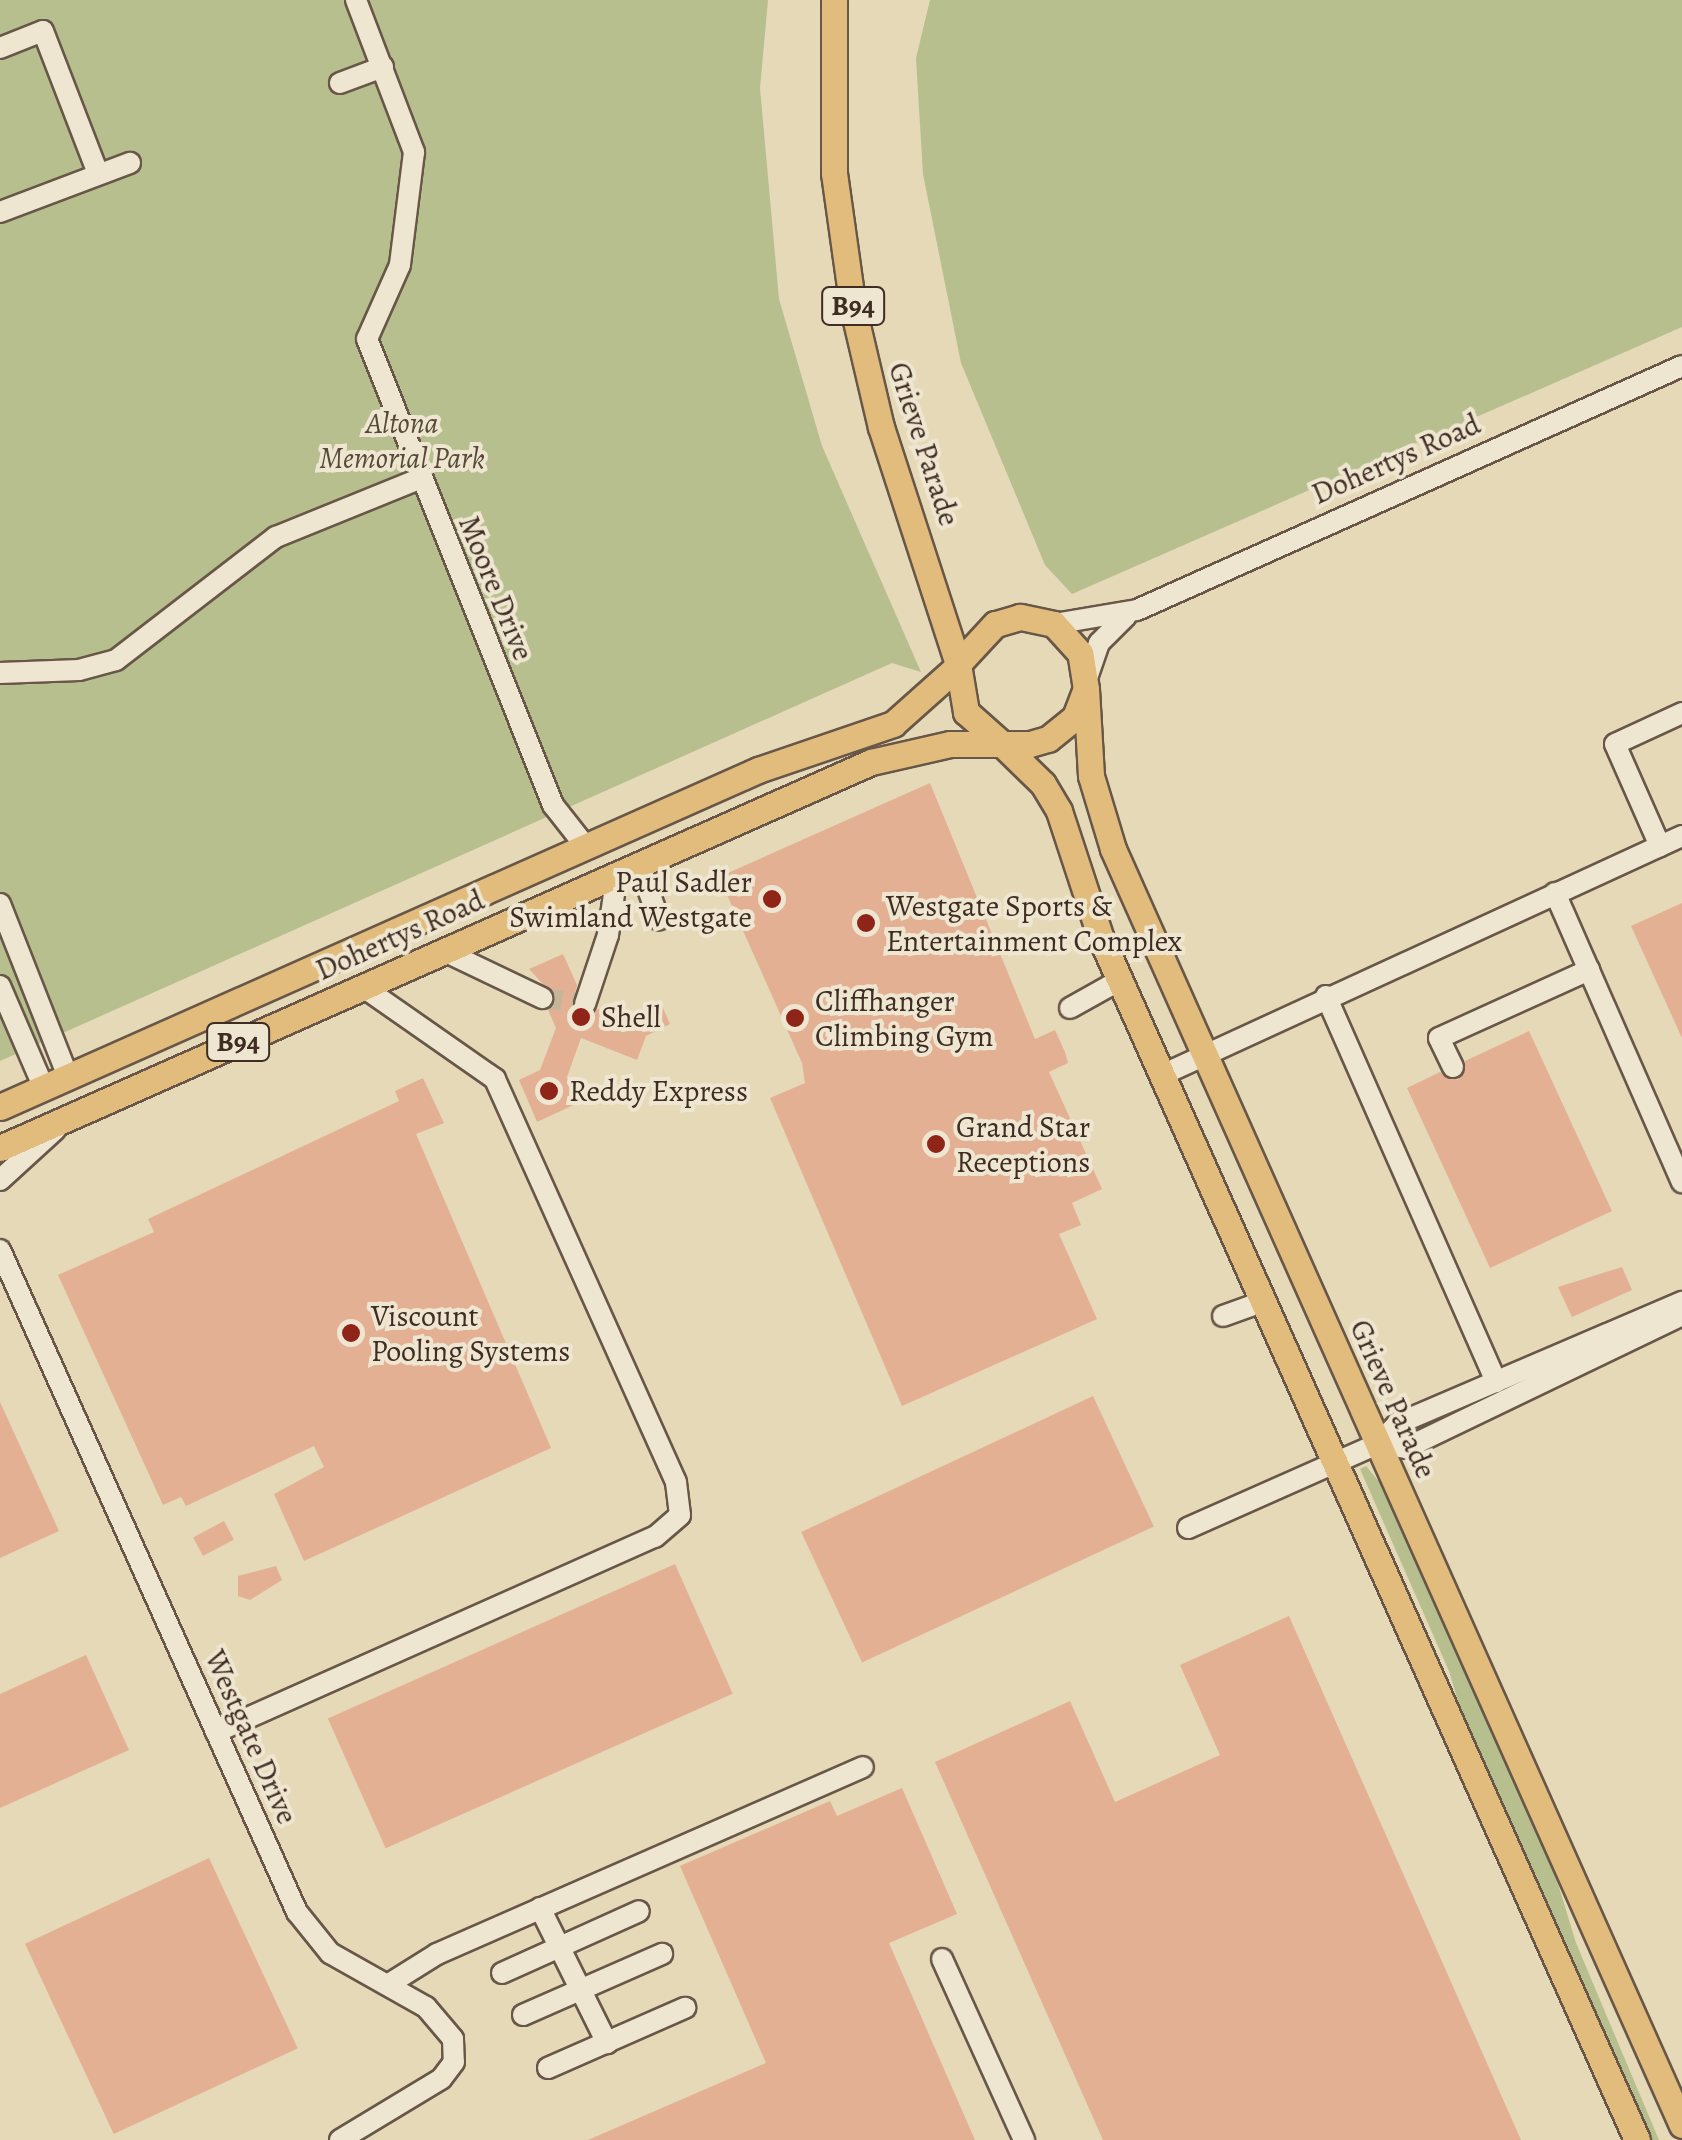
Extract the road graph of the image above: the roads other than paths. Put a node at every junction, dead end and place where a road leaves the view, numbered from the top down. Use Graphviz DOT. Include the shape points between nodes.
graph roads {
  1 [pos="356,0"];
  2 [pos="834,0"];
  3 [pos="0,48"];
  4 [pos="383,67"];
  5 [pos="340,83"];
  6 [pos="130,163"];
  7 [pos="97,171"];
  8 [pos="0,212"];
  9 [pos="1682,366"];
  10 [pos="1682,377"];
  11 [pos="1647,382"];
  12 [pos="421,478"];
  13 [pos="1136,610"];
  14 [pos="1048,622"];
  15 [pos="958,665"];
  16 [pos="0,673"];
  17 [pos="1086,685"];
  18 [pos="1682,713"];
  19 [pos="1001,743"];
  20 [pos="1682,836"];
  21 [pos="1660,846"];
  22 [pos="586,847"];
  23 [pos="628,869"];
  24 [pos="1555,893"];
  25 [pos="0,904"];
  26 [pos="659,920"];
  27 [pos="444,951"];
  28 [pos="22,956"];
  29 [pos="1589,970"];
  30 [pos="0,974"];
  31 [pos="1120,980"];
  32 [pos="0,986"];
  33 [pos="363,987"];
  34 [pos="1326,996"];
  35 [pos="542,998"];
  36 [pos="585,1004"];
  37 [pos="1070,1008"];
  38 [pos="1207,1055"];
  39 [pos="1453,1067"];
  40 [pos="1164,1074"];
  41 [pos="68,1077"];
  42 [pos="44,1088"];
  43 [pos="0,1107"];
  44 [pos="73,1117"];
  45 [pos="0,1148"];
  46 [pos="0,1180"];
  47 [pos="1682,1182"];
  48 [pos="0,1250"];
  49 [pos="1265,1301"];
  50 [pos="1682,1302"];
  51 [pos="1682,1315"];
  52 [pos="1223,1316"];
  53 [pos="1496,1382"];
  54 [pos="1378,1444"];
  55 [pos="1337,1463"];
  56 [pos="1188,1528"];
  57 [pos="216,1732"];
  58 [pos="863,1766"];
  59 [pos="540,1908"];
  60 [pos="639,1911"];
  61 [pos="560,1947"];
  62 [pos="662,1954"];
  63 [pos="942,1960"];
  64 [pos="502,1973"];
  65 [pos="388,1984"];
  66 [pos="581,1990"];
  67 [pos="685,2008"];
  68 [pos="523,2015"];
  69 [pos="607,2043"];
  70 [pos="548,2068"];
  71 [pos="1682,2125"];
  72 [pos="340,2140"];
  73 [pos="1024,2140"];
  74 [pos="1637,2140"];
  1 -- 4 [label="street, Moore Drive"];
  2 -- 15 [label="main road, Grieve Parade / B94" via="834,173 853,308 881,427"];
  3 -- 7 [label="street" via="43,30"];
  4 -- 5 [label="street"];
  4 -- 12 [label="street, Moore Drive" via="414,152 400,265 368,339"];
  6 -- 7 [label="street"];
  7 -- 8 [label="street"];
  9 -- 11 [label="street, Dohertys Road"];
  10 -- 11 [label="street"];
  11 -- 13 [label="street, Dohertys Road"];
  12 -- 16 [label="street" via="276,538 116,660 68,671"];
  12 -- 22 [label="street, Moore Drive" via="553,805"];
  13 -- 14 [label="street, Dohertys Road"];
  13 -- 17 [label="street, Dohertys Road" via="1100,641"];
  14 -- 15 [label="main road" via="995,624"];
  14 -- 17 [label="main road" via="1075,644"];
  15 -- 19 [label="main road" via="966,712"];
  15 -- 22 [label="main road, Dohertys Road / B94" via="884,728 767,766"];
  17 -- 19 [label="main road, B94" via="1080,710 1055,735"];
  17 -- 38 [label="main road, Grieve Parade" via="1089,762 1100,817"];
  18 -- 21 [label="street" via="1615,744"];
  19 -- 23 [label="main road, Dohertys Road / B94" via="930,747 871,762"];
  19 -- 31 [label="main road" via="1054,800"];
  20 -- 21 [label="street"];
  21 -- 24 [label="street"];
  22 -- 41 [label="main road, Dohertys Road / B94"];
  23 -- 26 [label="street"];
  23 -- 27 [label="main road, Dohertys Road / B94"];
  23 -- 36 [label="street"];
  24 -- 29 [label="street"];
  24 -- 34 [label="street"];
  25 -- 28 [label="street"];
  27 -- 33 [label="main road, Dohertys Road / B94"];
  27 -- 35 [label="street"];
  28 -- 30 [label="street" via="16,971"];
  28 -- 41 [label="street"];
  29 -- 39 [label="street" via="1439,1038"];
  29 -- 47 [label="street"];
  31 -- 37 [label="street"];
  31 -- 40 [label="main road"];
  32 -- 42 [label="street"];
  33 -- 44 [label="main road, Dohertys Road / B94"];
  33 -- 57 [label="street" via="495,1079 676,1482 680,1514 656,1538"];
  34 -- 38 [label="street"];
  34 -- 53 [label="street"];
  38 -- 40 [label="street"];
  38 -- 54 [label="main road, Grieve Parade"];
  40 -- 49 [label="main road"];
  41 -- 42 [label="main road, Dohertys Road / B94"];
  41 -- 44 [label="main road"];
  42 -- 43 [label="main road, Dohertys Road / B94"];
  42 -- 44 [label="main road"];
  44 -- 45 [label="main road, Dohertys Road / B94"];
  44 -- 46 [label="street"];
  48 -- 57 [label="street, Westgate Drive"];
  49 -- 52 [label="street"];
  49 -- 55 [label="main road"];
  50 -- 53 [label="street"];
  51 -- 54 [label="street" via="1406,1448"];
  53 -- 54 [label="street" via="1397,1424"];
  54 -- 55 [label="street"];
  54 -- 71 [label="main road, Grieve Parade"];
  55 -- 56 [label="street"];
  55 -- 74 [label="main road"];
  57 -- 65 [label="street, Westgate Drive" via="307,1928 339,1959"];
  58 -- 59 [label="street"];
  59 -- 61 [label="street"];
  59 -- 65 [label="street"];
  60 -- 61 [label="street"];
  61 -- 64 [label="street"];
  61 -- 66 [label="street"];
  62 -- 66 [label="street"];
  63 -- 73 [label="street"];
  65 -- 72 [label="street, Westgate Drive" via="442,2021 453,2039 454,2062 426,2091"];
  66 -- 68 [label="street"];
  66 -- 69 [label="street"];
  67 -- 69 [label="street"];
  69 -- 70 [label="street"];
}
